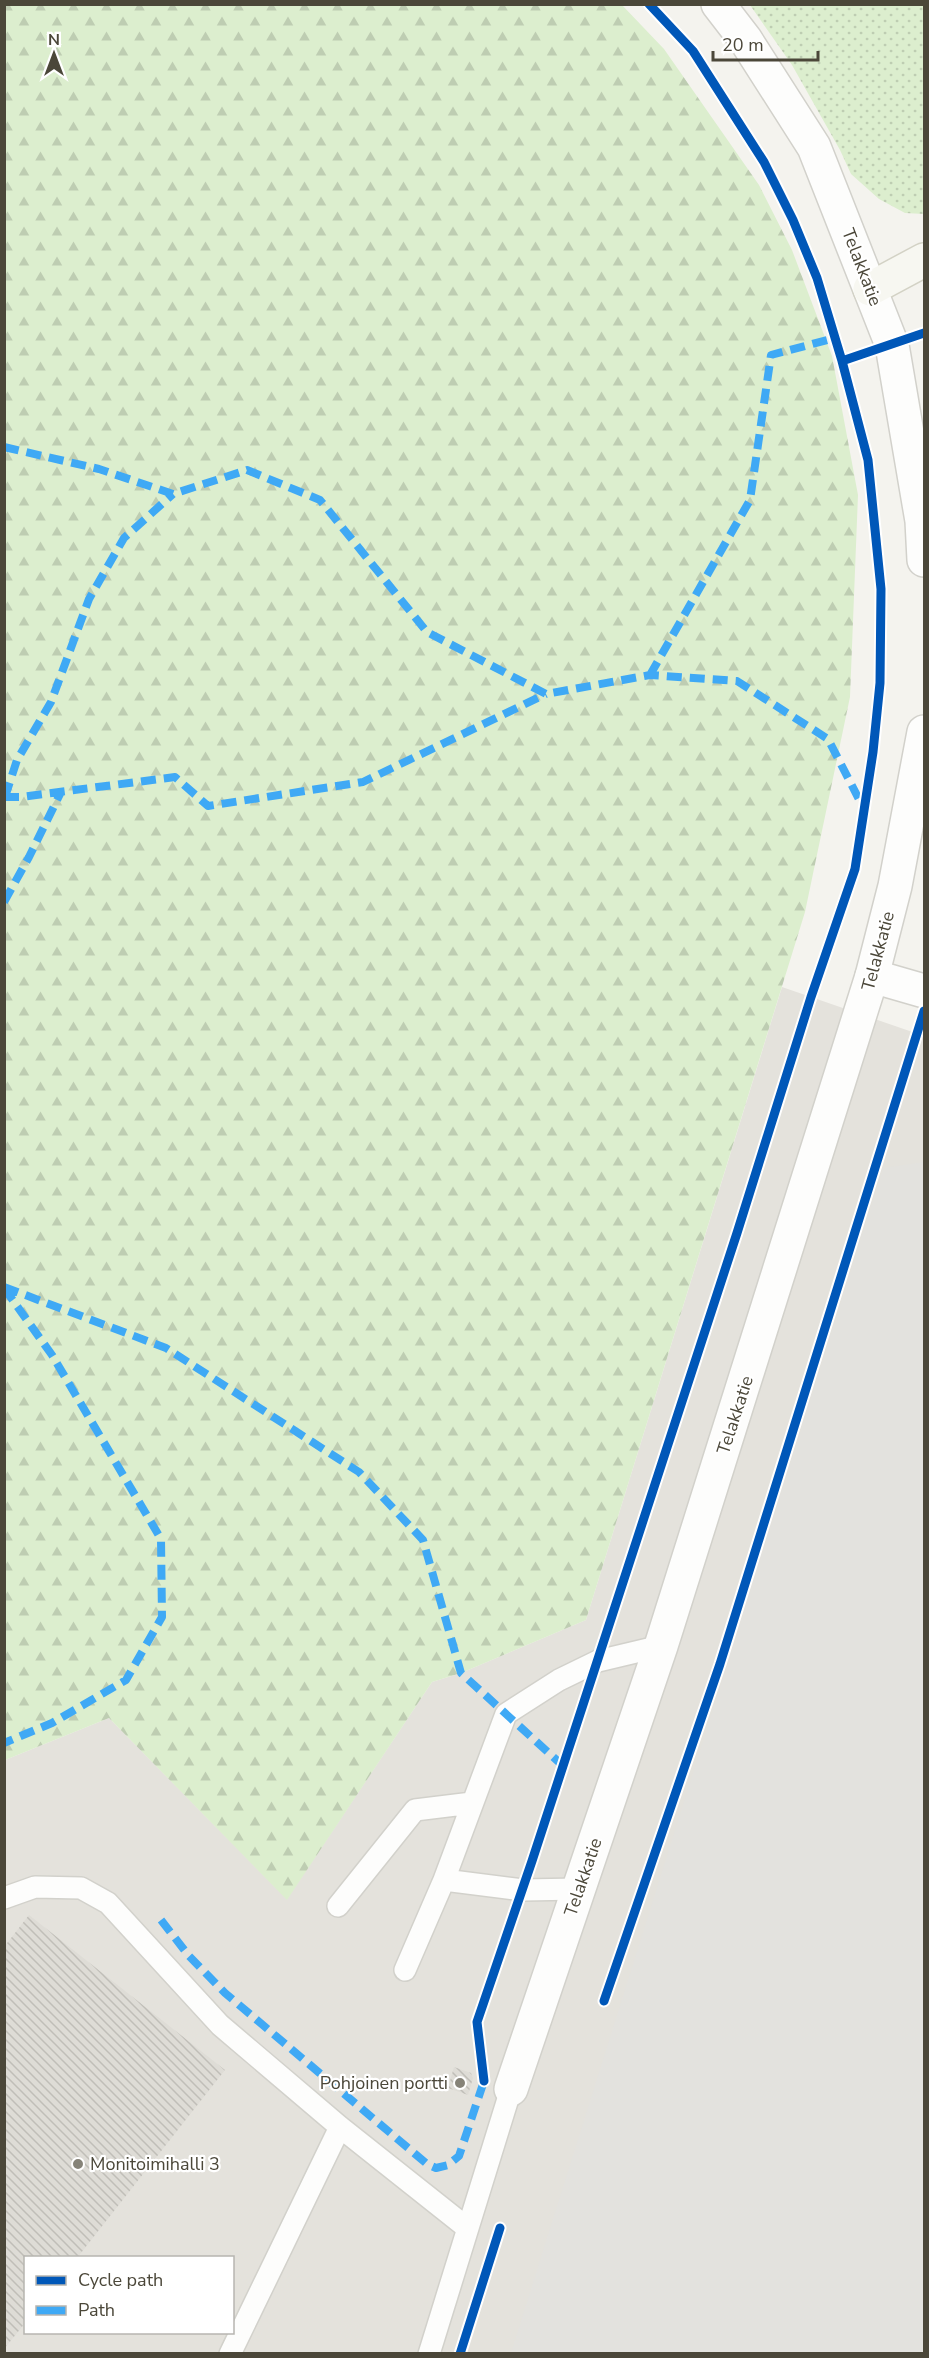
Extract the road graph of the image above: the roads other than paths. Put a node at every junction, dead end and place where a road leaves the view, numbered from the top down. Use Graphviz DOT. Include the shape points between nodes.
graph roads {
  1 [pos="718,4"];
  2 [pos="924,260"];
  3 [pos="870,289"];
  4 [pos="924,560"];
  5 [pos="924,732"];
  6 [pos="872,976"];
  7 [pos="924,991"];
  8 [pos="661,1646"];
  9 [pos="472,1803"];
  10 [pos="444,1880"];
  11 [pos="579,1889"];
  12 [pos="4,1898"];
  13 [pos="338,1905"];
  14 [pos="405,1970"];
  15 [pos="511,2089"];
  16 [pos="340,2127"];
  17 [pos="466,2227"];
  18 [pos="230,2354"];
  19 [pos="429,2354"];
  1 -- 3 [label="street, Telakkatie" via="814,147"];
  2 -- 3 [label="main road"];
  3 -- 4 [label="street, Telakkatie" via="892,345 922,521"];
  5 -- 6 [label="street, Telakkatie" via="895,886"];
  6 -- 7 [label="street"];
  6 -- 8 [label="street, Telakkatie"];
  8 -- 9 [label="lane" via="598,1661 559,1680 506,1714"];
  8 -- 11 [label="street, Telakkatie"];
  9 -- 10 [label="lane"];
  9 -- 13 [label="lane" via="415,1810"];
  10 -- 11 [label="lane" via="523,1890"];
  10 -- 14 [label="lane"];
  11 -- 15 [label="street, Telakkatie"];
  12 -- 16 [label="lane" via="34,1887 81,1888 108,1903 220,2025"];
  15 -- 17 [label="lane"];
  16 -- 17 [label="lane"];
  16 -- 18 [label="lane"];
  17 -- 19 [label="lane"];
}
